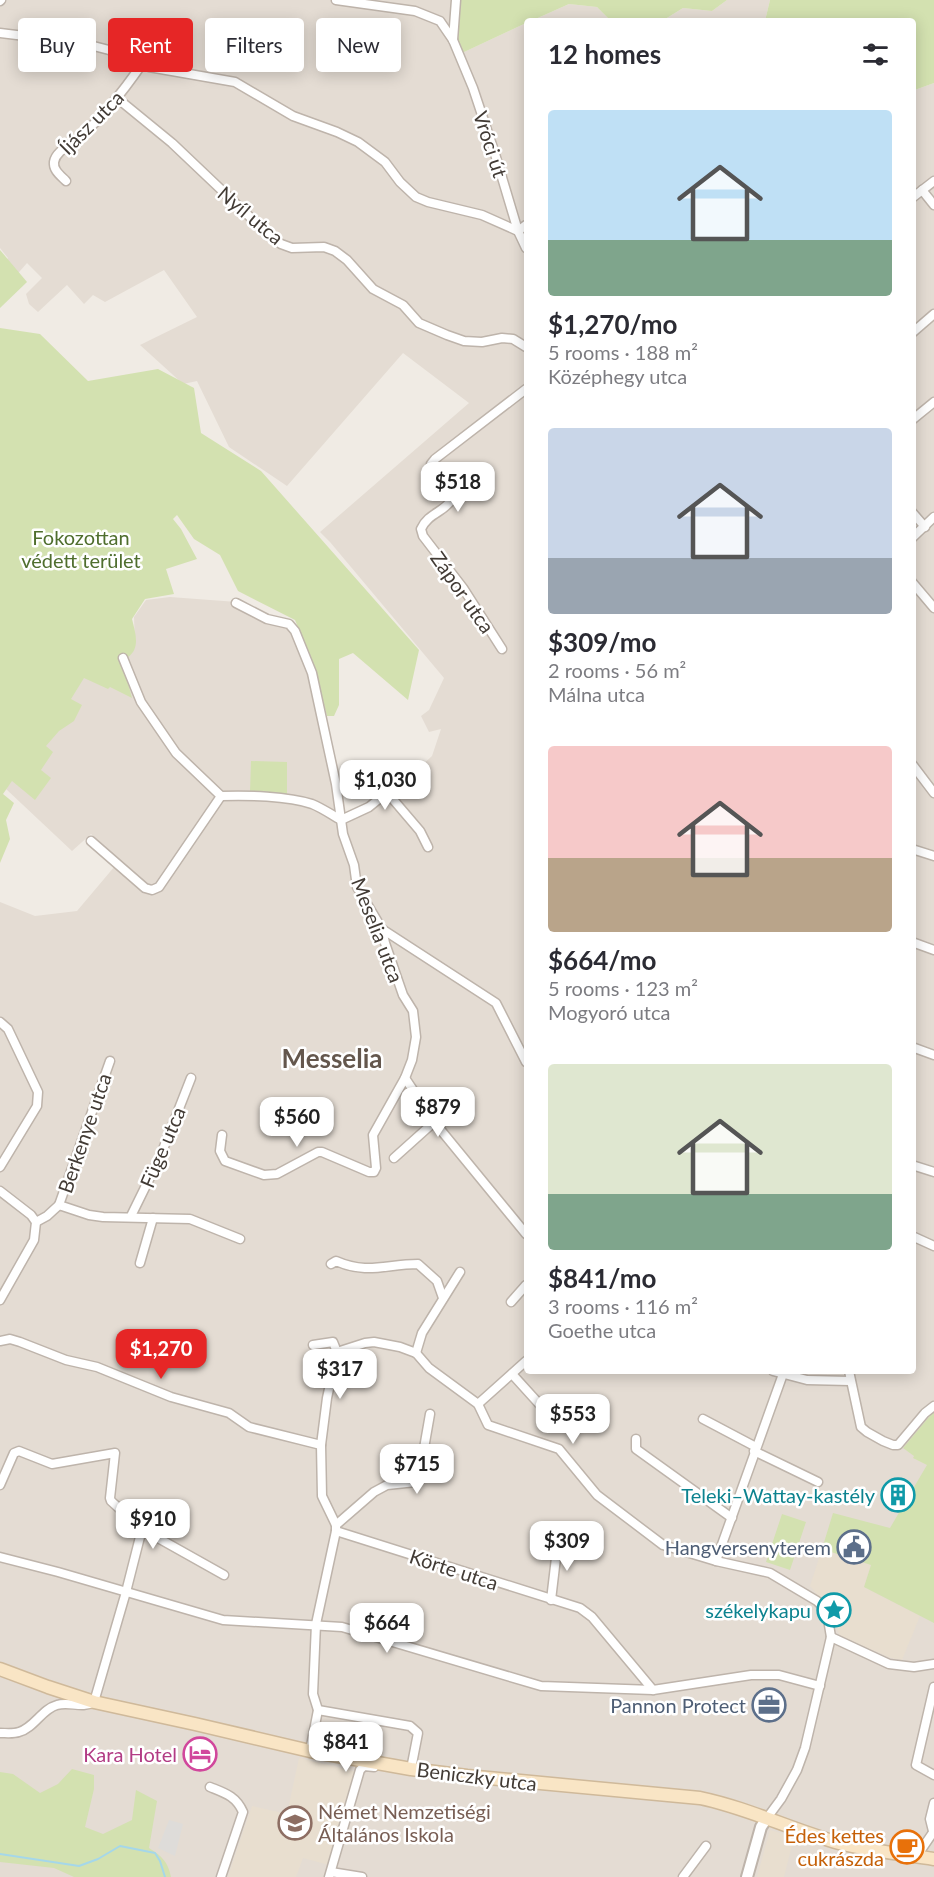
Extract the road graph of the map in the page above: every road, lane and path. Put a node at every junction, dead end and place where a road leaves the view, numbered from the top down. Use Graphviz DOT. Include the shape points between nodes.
graph roads {
  1 [pos="336,0"];
  2 [pos="456,0"];
  3 [pos="0,33"];
  4 [pos="453,40"];
  5 [pos="108,50"];
  6 [pos="136,72"];
  7 [pos="184,72"];
  8 [pos="117,98"];
  9 [pos="66,181"];
  10 [pos="934,181"];
  11 [pos="922,190"];
  12 [pos="916,195"];
  13 [pos="934,205"];
  14 [pos="524,226"];
  15 [pos="518,231"];
  16 [pos="524,244"];
  17 [pos="934,314"];
  18 [pos="916,330"];
  19 [pos="524,346"];
  20 [pos="524,391"];
  21 [pos="934,402"];
  22 [pos="916,417"];
  23 [pos="916,517"];
  24 [pos="934,517"];
  25 [pos="925,527"];
  26 [pos="916,535"];
  27 [pos="916,587"];
  28 [pos="236,603"];
  29 [pos="934,608"];
  30 [pos="502,649"];
  31 [pos="123,658"];
  32 [pos="916,769"];
  33 [pos="411,773"];
  34 [pos="934,793"];
  35 [pos="385,794"];
  36 [pos="221,796"];
  37 [pos="341,820"];
  38 [pos="91,841"];
  39 [pos="428,847"];
  40 [pos="916,850"];
  41 [pos="934,856"];
  42 [pos="382,929"];
  43 [pos="916,943"];
  44 [pos="934,950"];
  45 [pos="0,1022"];
  46 [pos="916,1048"];
  47 [pos="934,1055"];
  48 [pos="524,1058"];
  49 [pos="110,1061"];
  50 [pos="191,1078"];
  51 [pos="405,1078"];
  52 [pos="462,1097"];
  53 [pos="435,1123"];
  54 [pos="222,1135"];
  55 [pos="394,1158"];
  56 [pos="916,1166"];
  57 [pos="0,1167"];
  58 [pos="934,1172"];
  59 [pos="0,1191"];
  60 [pos="59,1205"];
  61 [pos="131,1216"];
  62 [pos="153,1218"];
  63 [pos="36,1222"];
  64 [pos="524,1232"];
  65 [pos="916,1238"];
  66 [pos="240,1239"];
  67 [pos="934,1246"];
  68 [pos="140,1263"];
  69 [pos="331,1264"];
  70 [pos="460,1272"];
  71 [pos="524,1287"];
  72 [pos="443,1298"];
  73 [pos="0,1300"];
  74 [pos="511,1302"];
  75 [pos="0,1341"];
  76 [pos="313,1345"];
  77 [pos="337,1352"];
  78 [pos="416,1353"];
  79 [pos="524,1363"];
  80 [pos="512,1374"];
  81 [pos="783,1374"];
  82 [pos="849,1374"];
  83 [pos="850,1381"];
  84 [pos="478,1404"];
  85 [pos="565,1405"];
  86 [pos="934,1406"];
  87 [pos="430,1414"];
  88 [pos="703,1419"];
  89 [pos="636,1439"];
  90 [pos="321,1445"];
  91 [pos="755,1449"];
  92 [pos="818,1482"];
  93 [pos="0,1485"];
  94 [pos="732,1518"];
  95 [pos="336,1528"];
  96 [pos="142,1529"];
  97 [pos="558,1542"];
  98 [pos="0,1557"];
  99 [pos="716,1561"];
  100 [pos="224,1575"];
  101 [pos="126,1592"];
  102 [pos="551,1600"];
  103 [pos="316,1624"];
  104 [pos="831,1637"];
  105 [pos="934,1664"];
  106 [pos="0,1669"];
  107 [pos="820,1686"];
  108 [pos="934,1687"];
  109 [pos="653,1690"];
  110 [pos="94,1702"];
  111 [pos="318,1710"];
  112 [pos="0,1733"];
  113 [pos="310,1751"];
  114 [pos="411,1769"];
  115 [pos="934,1774"];
  116 [pos="210,1787"];
  117 [pos="934,1803"];
  118 [pos="767,1818"];
  119 [pos="934,1831"];
  120 [pos="706,1846"];
  121 [pos="921,1857"];
  122 [pos="934,1858"];
  123 [pos="330,1874"];
  124 [pos="221,1877"];
  125 [pos="362,1877"];
  126 [pos="683,1877"];
  127 [pos="747,1877"];
  1 -- 4 [label="street" via="430,15 440,21"];
  2 -- 4 [label="street"];
  3 -- 5 [label="street" via="82,43"];
  4 -- 15 [label="street, Vróci út" via="488,131"];
  6 -- 8 [label="street, Íjász utca"];
  7 -- 15 [label="street" via="236,82 293,116 358,142 385,162 416,197 482,215"];
  8 -- 9 [label="street, Íjász utca" via="57,155 55,170"];
  8 -- 19 [label="street, Nyíl utca" via="281,244 335,251 372,289 403,305 419,323 447,335 464,341 513,339"];
  10 -- 11 [label="street"];
  11 -- 12 [label="street"];
  11 -- 13 [label="street"];
  14 -- 15 [label="street"];
  15 -- 16 [label="street, Vróci út"];
  17 -- 18 [label="street"];
  20 -- 30 [label="street, Zápor utca" via="431,464 452,499 431,515 421,529"];
  21 -- 22 [label="street"];
  23 -- 25 [label="street"];
  24 -- 25 [label="street"];
  25 -- 26 [label="street"];
  27 -- 29 [label="street"];
  28 -- 37 [label="street, Meselia utca" via="267,619 289,624 295,631 312,673"];
  31 -- 36 [label="street" via="141,702 176,753"];
  32 -- 34 [label="street"];
  33 -- 35 [label="street"];
  35 -- 37 [label="street" via="369,807"];
  35 -- 39 [label="street" via="420,831"];
  36 -- 37 [label="street" via="246,795 313,804"];
  36 -- 38 [label="street" via="159,887 152,890"];
  37 -- 42 [label="street, Meselia utca" via="357,887"];
  40 -- 41 [label="street"];
  42 -- 48 [label="street" via="496,1003"];
  42 -- 51 [label="street, Meselia utca" via="403,995 413,1011 416,1037"];
  43 -- 44 [label="street"];
  45 -- 57 [label="street" via="8,1029 38,1092 37,1106"];
  46 -- 47 [label="street"];
  49 -- 60 [label="street, Berkenye utca"];
  50 -- 61 [label="street, Füge utca"];
  51 -- 53 [label="street"];
  51 -- 54 [label="street, Meselia utca" via="373,1135 374,1172 318,1152 277,1174 264,1175 225,1161 220,1151"];
  52 -- 53 [label="street"];
  53 -- 55 [label="street"];
  53 -- 64 [label="street"];
  56 -- 58 [label="street"];
  59 -- 63 [label="street"];
  60 -- 61 [label="street" via="89,1215"];
  60 -- 63 [label="street"];
  61 -- 62 [label="street"];
  62 -- 66 [label="street" via="190,1219"];
  62 -- 68 [label="street"];
  63 -- 73 [label="street" via="34,1240"];
  65 -- 67 [label="street"];
  69 -- 72 [label="street" via="336,1261 363,1269 418,1264 437,1281"];
  70 -- 72 [label="street"];
  71 -- 74 [label="street"];
  72 -- 78 [label="street" via="422,1333"];
  75 -- 90 [label="street" via="20,1342 171,1397 229,1413 249,1427"];
  76 -- 77 [label="street" via="333,1342"];
  77 -- 78 [label="street" via="374,1342"];
  77 -- 90 [label="street"];
  78 -- 84 [label="street" via="429,1368"];
  79 -- 80 [label="street"];
  80 -- 84 [label="street"];
  80 -- 85 [label="street" via="551,1417"];
  81 -- 83 [label="street" via="807,1380"];
  81 -- 91 [label="street"];
  82 -- 83 [label="street"];
  83 -- 86 [label="street" via="861,1427 896,1445"];
  84 -- 99 [label="street" via="488,1425 559,1449 597,1495 663,1545"];
  87 -- 95 [label="street" via="416,1482 387,1485 374,1492"];
  88 -- 91 [label="street"];
  89 -- 94 [label="street" via="636,1449"];
  90 -- 95 [label="street" via="322,1496"];
  91 -- 92 [label="street"];
  91 -- 94 [label="street"];
  93 -- 96 [label="street" via="19,1451 52,1464 115,1453 111,1501"];
  94 -- 99 [label="street"];
  95 -- 102 [label="street, Körte utca"];
  95 -- 103 [label="street"];
  96 -- 100 [label="street"];
  96 -- 101 [label="street"];
  97 -- 102 [label="street"];
  98 -- 101 [label="street"];
  99 -- 104 [label="street" via="770,1573 817,1601 826,1614"];
  101 -- 103 [label="street" via="223,1620"];
  101 -- 110 [label="street"];
  102 -- 109 [label="street, Körte utca" via="580,1608 592,1617"];
  103 -- 109 [label="street" via="342,1627 541,1686"];
  103 -- 111 [label="street" via="314,1694"];
  104 -- 105 [label="street" via="889,1664"];
  104 -- 107 [label="street"];
  106 -- 110 [label="main road, Beniczky utca"];
  107 -- 109 [label="street" via="779,1675 751,1675"];
  107 -- 118 [label="street" via="802,1757"];
  108 -- 115 [label="street" via="916,1765"];
  110 -- 112 [label="street" via="84,1706 58,1704 27,1729"];
  110 -- 113 [label="main road, Beniczky utca"];
  111 -- 113 [label="street"];
  111 -- 114 [label="street" via="410,1726 418,1733"];
  113 -- 114 [label="main road, Beniczky utca"];
  114 -- 118 [label="main road, Beniczky utca" via="700,1798"];
  114 -- 123 [label="street" via="362,1768"];
  116 -- 124 [label="street" via="230,1794 243,1812"];
  117 -- 119 [label="street" via="930,1819"];
  118 -- 121 [label="main road, Beniczky utca" via="838,1842"];
  118 -- 127 [label="street"];
  119 -- 121 [label="street" via="921,1850"];
  120 -- 126 [label="street"];
  121 -- 122 [label="main road, Beniczky utca"];
  123 -- 125 [label="street"];
}
